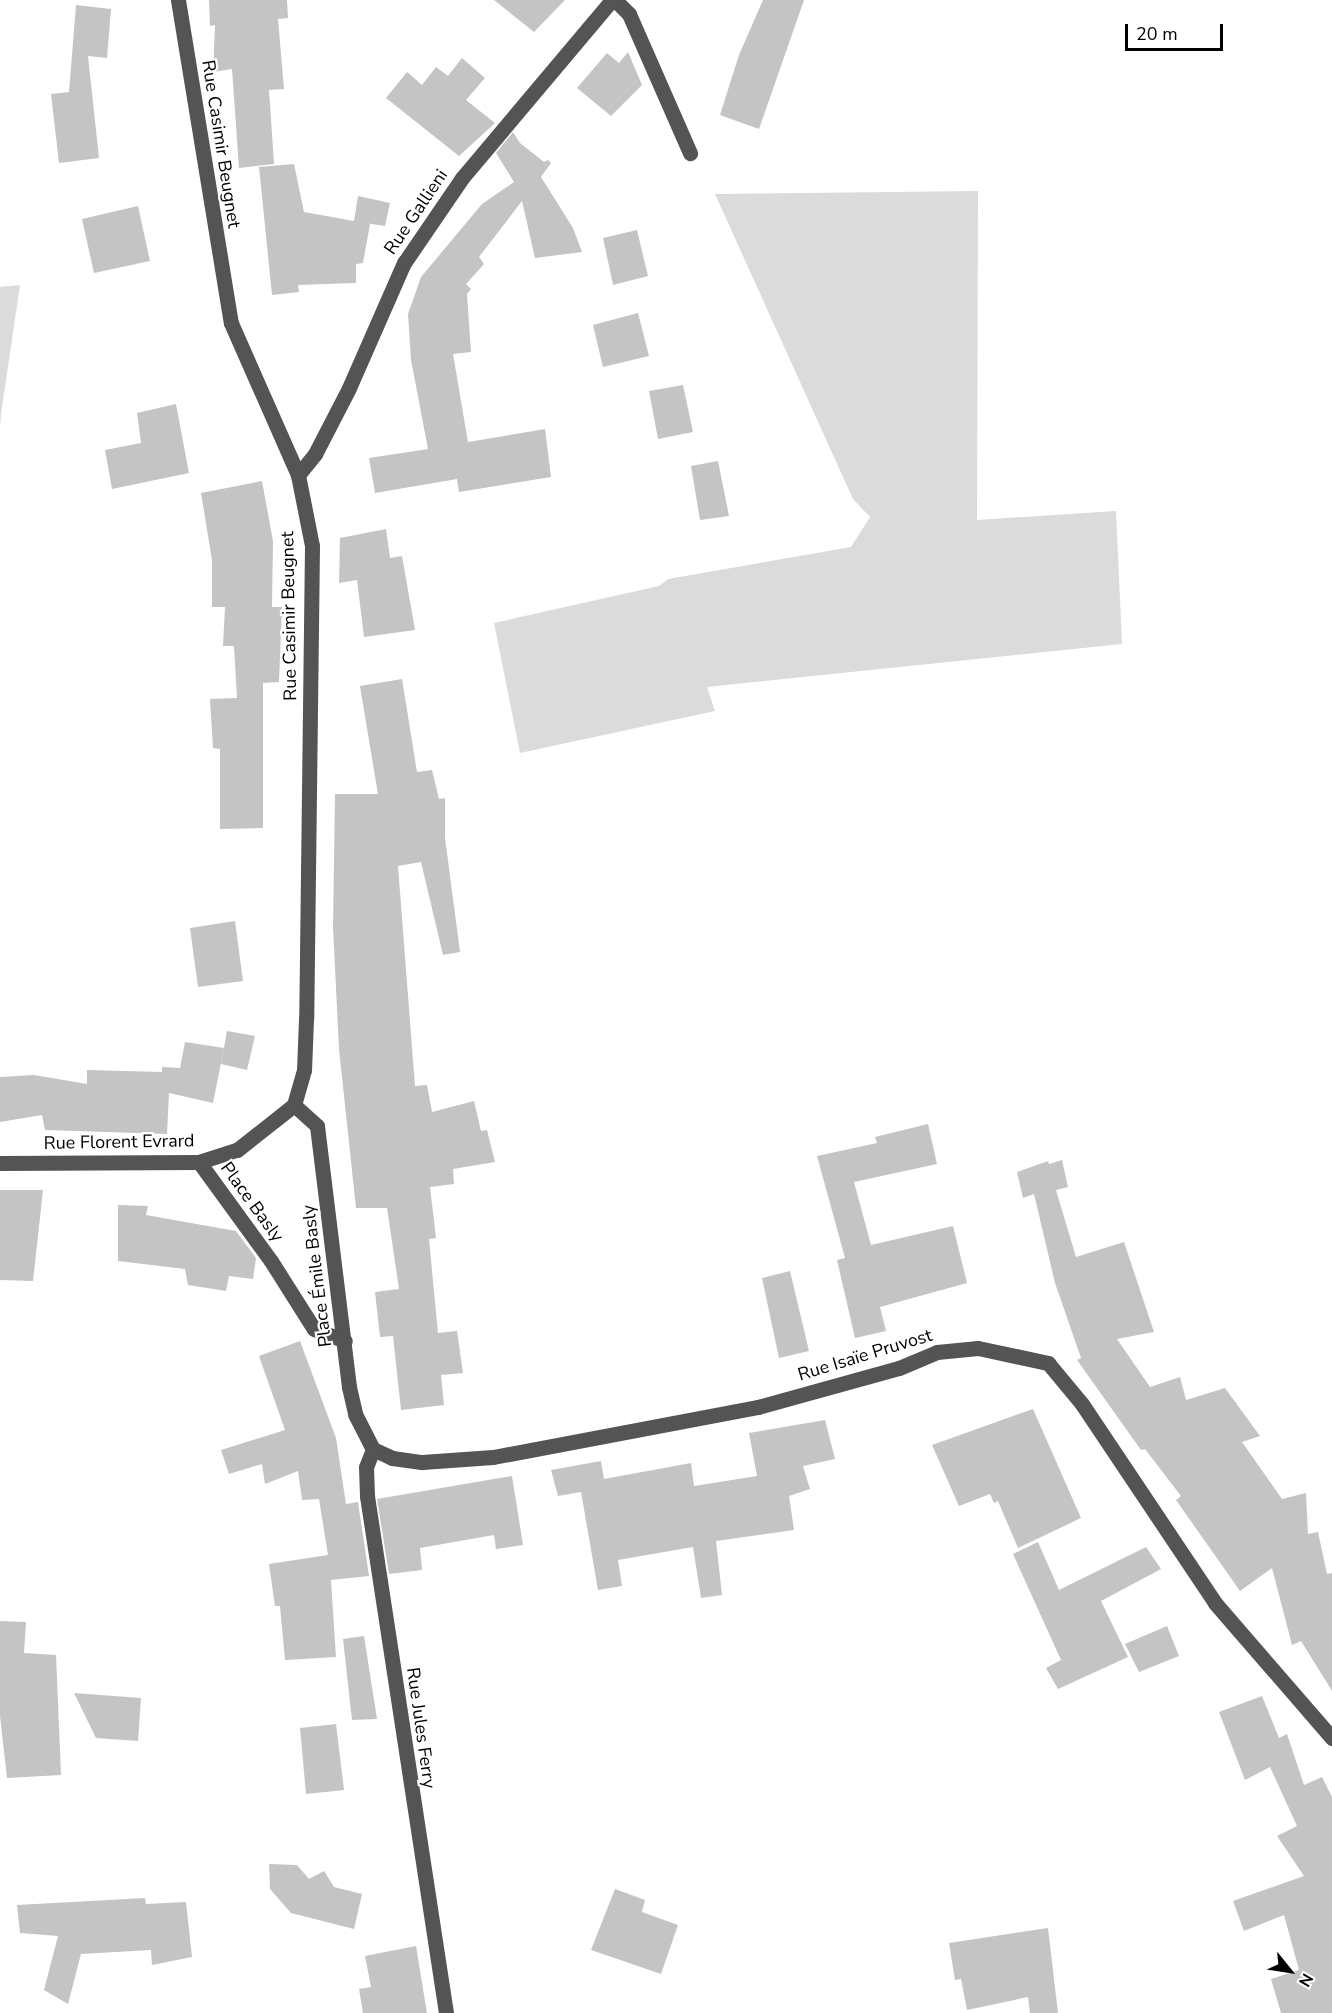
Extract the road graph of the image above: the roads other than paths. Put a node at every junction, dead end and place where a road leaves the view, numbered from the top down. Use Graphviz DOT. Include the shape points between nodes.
graph roads {
  1 [pos="178,0"];
  2 [pos="614,0"];
  3 [pos="690,153"];
  4 [pos="298,475"];
  5 [pos="294,1105"];
  6 [pos="199,1162"];
  7 [pos="0,1163"];
  8 [pos="345,1341"];
  9 [pos="373,1449"];
  10 [pos="1332,1738"];
  11 [pos="446,2013"];
  1 -- 4 [label="street, Rue Casimir Beugnet" via="231,323"];
  2 -- 3 [label="street" via="629,14"];
  2 -- 4 [label="street, Rue Gallieni" via="462,178 410,254 349,388 315,454"];
  4 -- 5 [label="street, Rue Casimir Beugnet" via="312,558 306,1019 304,1070"];
  5 -- 6 [label="street, Rue Florent Evrard" via="237,1150"];
  5 -- 8 [label="street, Place Émile Basly" via="317,1126"];
  6 -- 7 [label="street, Rue Florent Evrard"];
  6 -- 8 [label="street, Place Basly" via="272,1261 314,1329"];
  8 -- 9 [label="street, Place Émile Basly" via="355,1414"];
  9 -- 10 [label="street, Rue Isaïe Pruvost" via="392,1458 422,1462 505,1455 758,1407 900,1368 937,1352 978,1348 1048,1363 1082,1404 1215,1603"];
  9 -- 11 [label="street, Rue Jules Ferry" via="366,1467 367,1496"];
}
